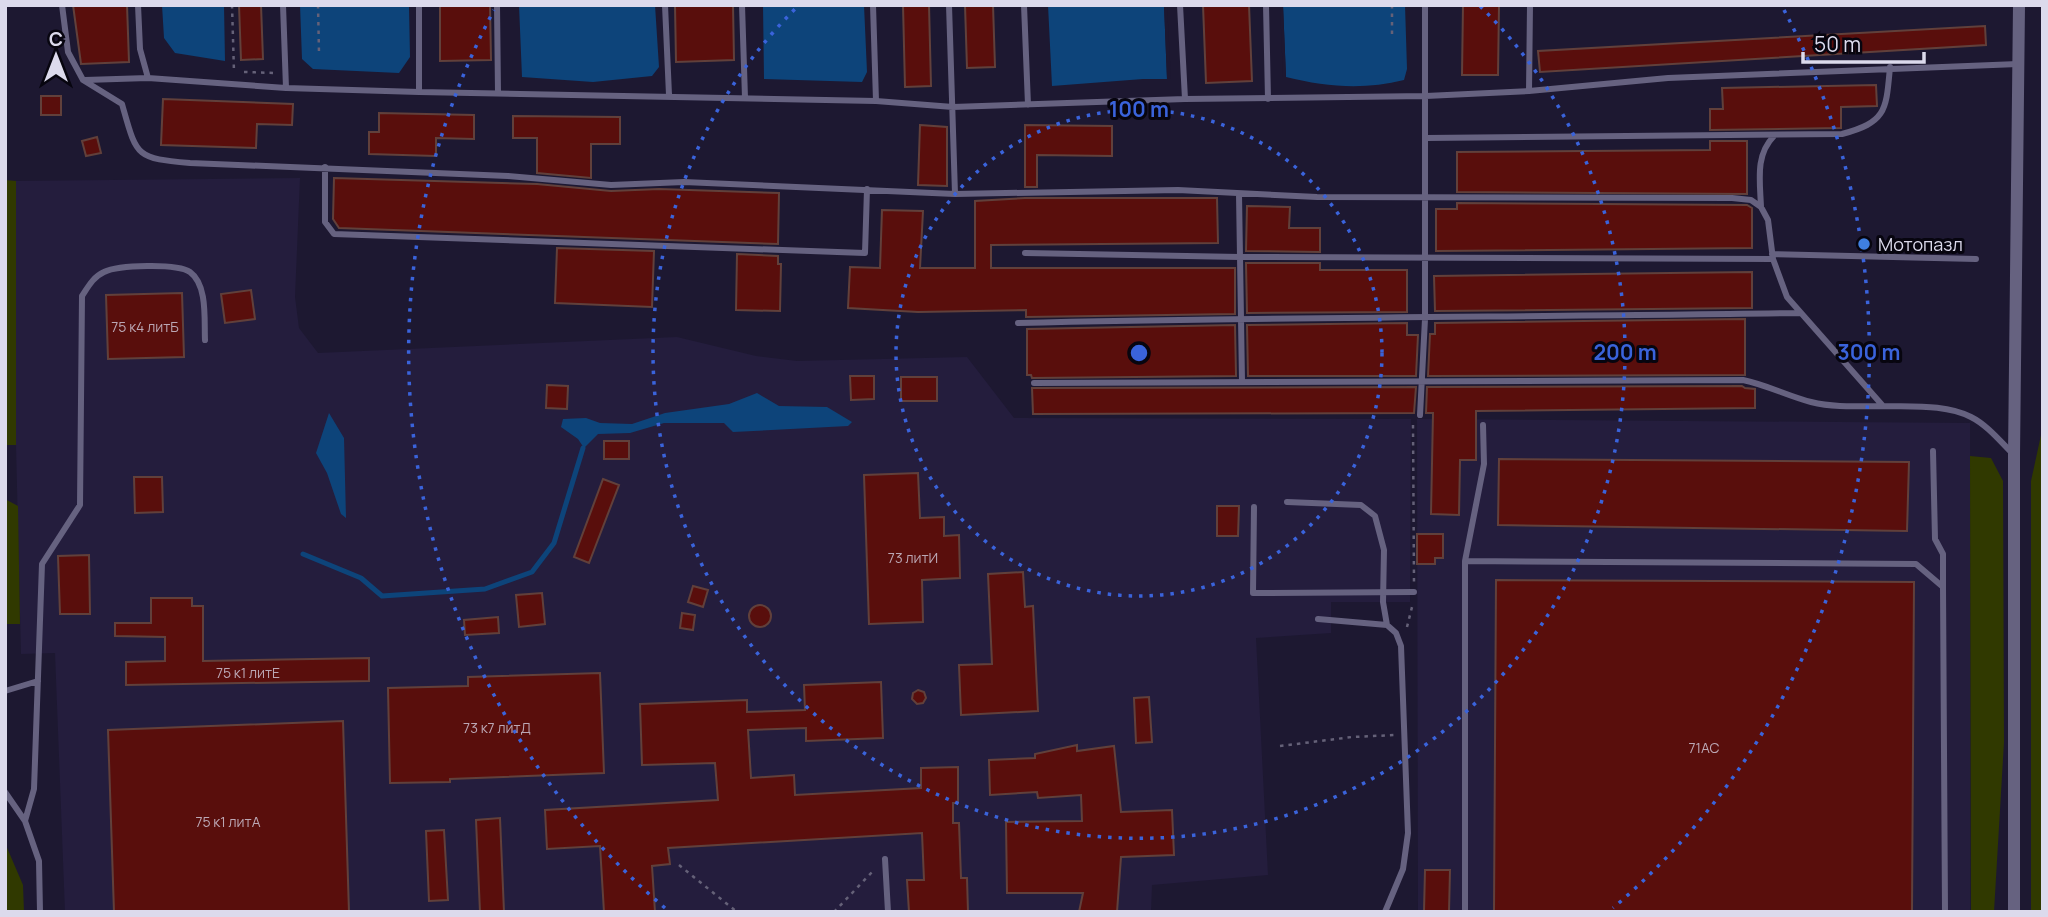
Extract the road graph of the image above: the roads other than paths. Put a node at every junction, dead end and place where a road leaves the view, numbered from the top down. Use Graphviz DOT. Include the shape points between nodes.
graph roads {
  1 [pos="62,5"];
  2 [pos="138,5"];
  3 [pos="283,5"];
  4 [pos="419,5"];
  5 [pos="497,5"];
  6 [pos="665,5"];
  7 [pos="742,5"];
  8 [pos="873,5"];
  9 [pos="949,5"];
  10 [pos="1024,5"];
  11 [pos="1180,5"];
  12 [pos="1266,5"];
  13 [pos="1425,5"];
  14 [pos="1530,5"];
  15 [pos="2019,5"];
  16 [pos="2018,64"];
  17 [pos="1890,67"];
  18 [pos="148,78"];
  19 [pos="83,80"];
  20 [pos="286,88"];
  21 [pos="1530,91"];
  22 [pos="419,92"];
  23 [pos="498,93"];
  24 [pos="669,95"];
  25 [pos="1426,96"];
  26 [pos="746,98"];
  27 [pos="1185,99"];
  28 [pos="1268,99"];
  29 [pos="876,101"];
  30 [pos="1028,105"];
  31 [pos="953,107"];
  32 [pos="1774,135"];
  33 [pos="1426,138"];
  34 [pos="325,167"];
  35 [pos="867,189"];
  36 [pos="955,194"];
  37 [pos="1239,194"];
  38 [pos="1425,198"];
  39 [pos="1761,206"];
  40 [pos="1025,253"];
  41 [pos="1773,256"];
  42 [pos="1240,257"];
  43 [pos="1425,257"];
  44 [pos="1976,259"];
  45 [pos="1801,313"];
  46 [pos="1241,318"];
  47 [pos="1425,319"];
  48 [pos="1018,323"];
  49 [pos="205,340"];
  50 [pos="1242,381"];
  51 [pos="1420,381"];
  52 [pos="1034,383"];
  53 [pos="1883,406"];
  54 [pos="1420,415"];
  55 [pos="1483,425"];
  56 [pos="1933,451"];
  57 [pos="2014,455"];
  58 [pos="1287,502"];
  59 [pos="1254,507"];
  60 [pos="1465,561"];
  61 [pos="1943,587"];
  62 [pos="1384,592"];
  63 [pos="1414,592"];
  64 [pos="1318,619"];
  65 [pos="1387,625"];
  66 [pos="38,681"];
  67 [pos="5,691"];
  68 [pos="5,792"];
  69 [pos="25,821"];
  70 [pos="885,859"];
  71 [pos="40,912"];
  72 [pos="888,912"];
  73 [pos="1385,912"];
  74 [pos="1465,912"];
  75 [pos="1945,912"];
  76 [pos="2014,912"];
  1 -- 19 [label="lane" via="68,51"];
  2 -- 18 [label="lane" via="140,49"];
  3 -- 20 [label="lane"];
  4 -- 22 [label="lane"];
  5 -- 23 [label="lane"];
  6 -- 24 [label="lane"];
  7 -- 26 [label="lane"];
  8 -- 29 [label="lane"];
  9 -- 31 [label="lane"];
  10 -- 30 [label="lane"];
  11 -- 27 [label="lane"];
  12 -- 28 [label="lane"];
  13 -- 25 [label="lane"];
  14 -- 21 [label="lane"];
  15 -- 16 [label="street"];
  16 -- 17 [label="lane"];
  16 -- 57 [label="street"];
  17 -- 21 [label="lane" via="1668,78"];
  17 -- 32 [label="lane" via="1887,102 1880,117 1866,128 1842,134"];
  18 -- 19 [label="lane"];
  18 -- 20 [label="lane"];
  19 -- 34 [label="lane" via="122,104 135,147 151,159"];
  20 -- 22 [label="lane"];
  21 -- 25 [label="lane"];
  22 -- 23 [label="lane"];
  23 -- 24 [label="lane"];
  24 -- 26 [label="lane"];
  25 -- 28 [label="lane"];
  25 -- 33 [label="lane"];
  26 -- 29 [label="lane"];
  27 -- 28 [label="lane"];
  27 -- 30 [label="lane"];
  29 -- 31 [label="lane"];
  30 -- 31 [label="lane"];
  31 -- 36 [label="lane"];
  32 -- 33 [label="lane"];
  32 -- 39 [label="lane" via="1762,155"];
  33 -- 38 [label="lane"];
  34 -- 35 [label="lane" via="611,185 684,182"];
  34 -- 35 [label="lane" via="325,222 334,234 865,253"];
  35 -- 36 [label="lane"];
  36 -- 37 [label="lane" via="1178,190"];
  37 -- 38 [label="lane"];
  37 -- 42 [label="lane"];
  38 -- 39 [label="lane" via="1732,198"];
  38 -- 43 [label="lane"];
  39 -- 41 [label="lane" via="1768,219"];
  40 -- 42 [label="lane"];
  41 -- 43 [label="lane"];
  41 -- 44 [label="lane"];
  41 -- 45 [label="lane" via="1787,297"];
  42 -- 43 [label="lane"];
  42 -- 46 [label="lane"];
  43 -- 47 [label="lane"];
  45 -- 47 [label="lane"];
  45 -- 53 [label="lane"];
  46 -- 47 [label="lane"];
  46 -- 48 [label="lane"];
  46 -- 50 [label="lane"];
  47 -- 51 [label="lane"];
  49 -- 66 [label="lane" via="204,303 190,272 172,267 116,267 101,273 82,296 80,505 42,564"];
  50 -- 51 [label="lane"];
  50 -- 52 [label="lane"];
  51 -- 53 [label="lane" via="1742,380 1813,403"];
  51 -- 54 [label="lane"];
  53 -- 57 [label="lane" via="1945,409 1970,416"];
  55 -- 60 [label="lane" via="1483,464"];
  56 -- 61 [label="lane" via="1935,539 1943,554"];
  57 -- 76 [label="street"];
  58 -- 62 [label="lane" via="1361,505 1375,516 1384,550"];
  59 -- 62 [label="lane" via="1253,593"];
  60 -- 61 [label="lane" via="1916,564"];
  60 -- 74 [label="lane"];
  61 -- 75 [label="lane"];
  62 -- 63 [label="lane"];
  62 -- 65 [label="lane"];
  64 -- 65 [label="lane"];
  65 -- 73 [label="lane" via="1401,646 1408,833 1403,869"];
  66 -- 67 [label="lane"];
  66 -- 69 [label="lane" via="34,789"];
  68 -- 69 [label="lane"];
  69 -- 71 [label="lane" via="39,861"];
  70 -- 72 [label="lane"];
}
